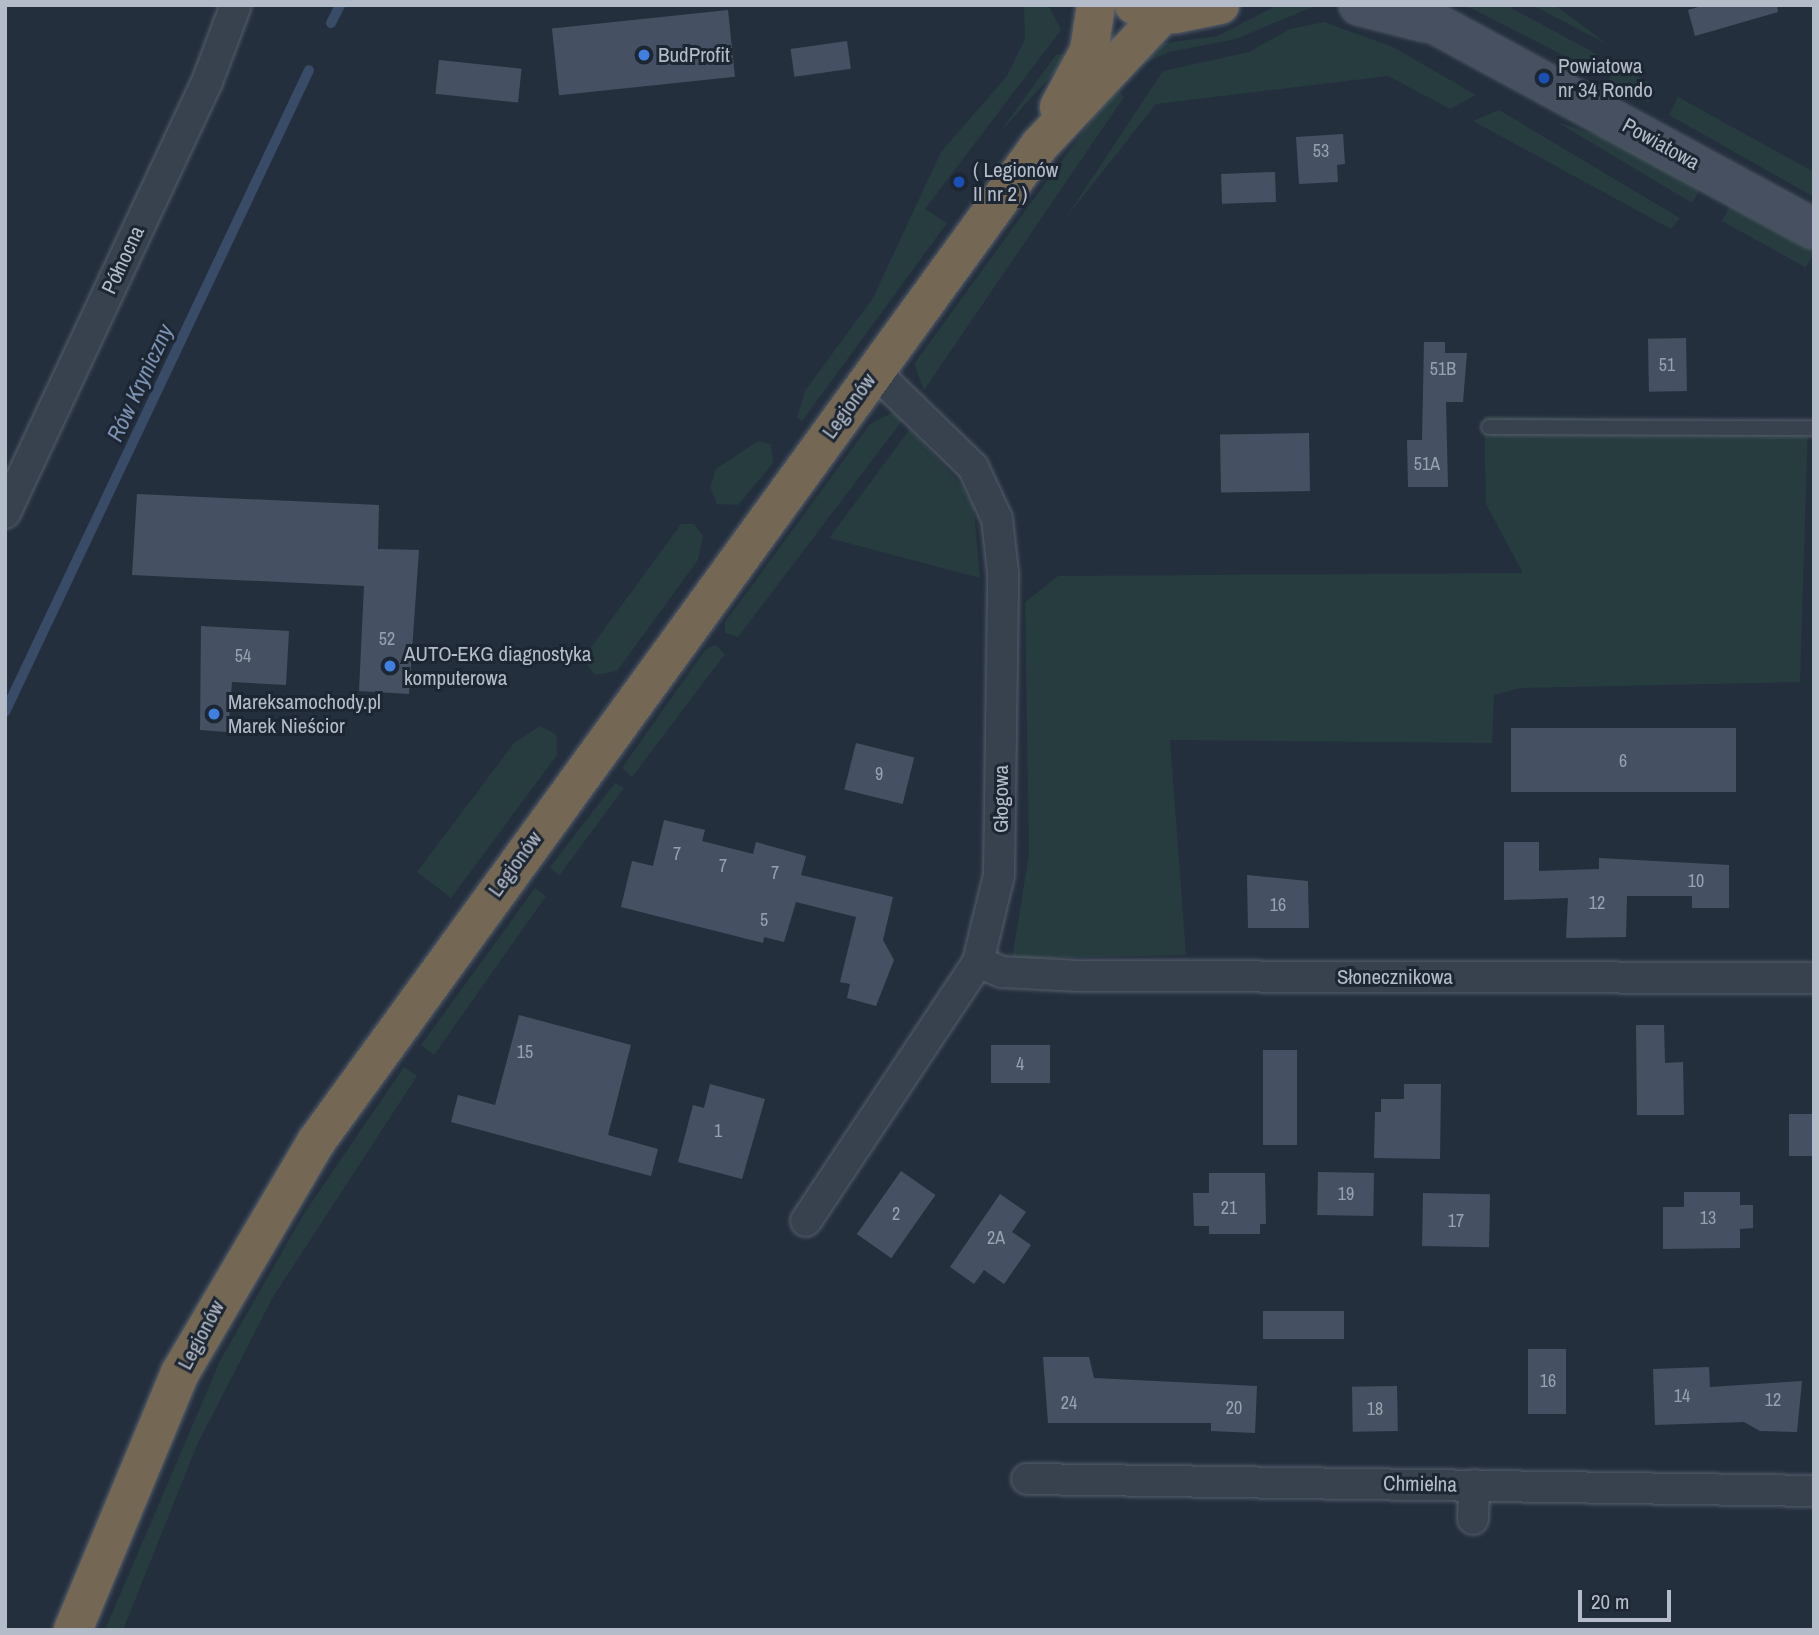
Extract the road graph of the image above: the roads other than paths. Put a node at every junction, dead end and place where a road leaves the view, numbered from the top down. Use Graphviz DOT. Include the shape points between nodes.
graph roads {
  1 [pos="236,5"];
  2 [pos="1096,5"];
  3 [pos="1220,5"];
  4 [pos="1359,5"];
  5 [pos="1149,9"];
  6 [pos="1417,14"];
  7 [pos="1038,146"];
  8 [pos="1814,229"];
  9 [pos="874,371"];
  10 [pos="1489,427"];
  11 [pos="1814,428"];
  12 [pos="5,513"];
  13 [pos="978,962"];
  14 [pos="1814,978"];
  15 [pos="806,1222"];
  16 [pos="1027,1479"];
  17 [pos="1474,1485"];
  18 [pos="1814,1491"];
  19 [pos="1473,1519"];
  20 [pos="73,1630"];
  1 -- 12 [label="street, Północna" via="207,82"];
  2 -- 7 [label="highway, Legionów" via="1089,51"];
  3 -- 5 [label="highway"];
  4 -- 6 [label="street, Powiatowa"];
  5 -- 7 [label="highway, Legionów"];
  6 -- 8 [label="street, Powiatowa" via="1544,78"];
  7 -- 9 [label="highway, Legionów"];
  9 -- 13 [label="street, Głogowa" via="973,467 985,484 1000,537 1001,853"];
  9 -- 20 [label="highway, Legionów" via="291,1180 180,1373"];
  10 -- 11 [label="lane"];
  13 -- 14 [label="street, Słonecznikowa" via="1002,972 1079,976"];
  13 -- 15 [label="street, Głogowa"];
  16 -- 17 [label="street, Chmielna"];
  17 -- 18 [label="street, Chmielna"];
  17 -- 19 [label="street"];
}
